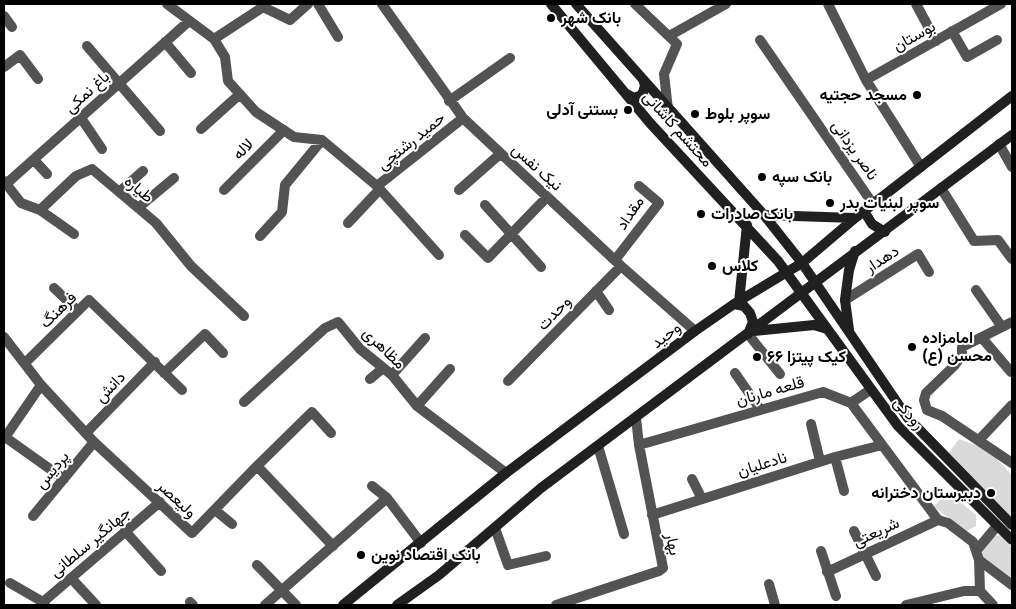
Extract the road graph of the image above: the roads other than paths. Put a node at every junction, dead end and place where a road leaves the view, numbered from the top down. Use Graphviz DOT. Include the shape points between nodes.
graph roads {
  1 [pos="167,4"];
  2 [pos="308,4"];
  3 [pos="318,4"];
  4 [pos="382,4"];
  5 [pos="550,4"];
  6 [pos="576,4"];
  7 [pos="638,4"];
  8 [pos="726,4"];
  9 [pos="828,4"];
  10 [pos="916,4"];
  11 [pos="1001,4"];
  12 [pos="264,5"];
  13 [pos="4,16"];
  14 [pos="188,22"];
  15 [pos="12,27"];
  16 [pos="952,32"];
  17 [pos="669,36"];
  18 [pos="338,37"];
  19 [pos="214,39"];
  20 [pos="760,40"];
  21 [pos="997,40"];
  22 [pos="936,41"];
  23 [pos="165,42"];
  24 [pos="87,46"];
  25 [pos="510,58"];
  26 [pos="4,67"];
  27 [pos="191,74"];
  28 [pos="38,79"];
  29 [pos="866,80"];
  30 [pos="644,82"];
  31 [pos="120,83"];
  32 [pos="240,94"];
  33 [pos="626,94"];
  34 [pos="1012,96"];
  35 [pos="448,101"];
  36 [pos="668,109"];
  37 [pos="80,118"];
  38 [pos="463,118"];
  39 [pos="202,129"];
  40 [pos="284,130"];
  41 [pos="160,131"];
  42 [pos="1012,135"];
  43 [pos="322,140"];
  44 [pos="999,144"];
  45 [pos="102,149"];
  46 [pos="500,154"];
  47 [pos="34,160"];
  48 [pos="920,167"];
  49 [pos="1012,167"];
  50 [pos="144,171"];
  51 [pos="47,174"];
  52 [pos="174,178"];
  53 [pos="5,183"];
  54 [pos="639,186"];
  55 [pos="379,188"];
  56 [pos="941,188"];
  57 [pos="224,190"];
  58 [pos="459,190"];
  59 [pos="119,192"];
  60 [pos="547,197"];
  61 [pos="873,204"];
  62 [pos="485,205"];
  63 [pos="138,208"];
  64 [pos="40,210"];
  65 [pos="864,211"];
  66 [pos="764,215"];
  67 [pos="855,218"];
  68 [pos="348,223"];
  69 [pos="747,225"];
  70 [pos="885,232"];
  71 [pos="512,233"];
  72 [pos="74,234"];
  73 [pos="465,235"];
  74 [pos="260,236"];
  75 [pos="855,251"];
  76 [pos="439,255"];
  77 [pos="1012,259"];
  78 [pos="618,263"];
  79 [pos="802,263"];
  80 [pos="541,266"];
  81 [pos="786,272"];
  82 [pos="930,272"];
  83 [pos="815,282"];
  84 [pos="54,288"];
  85 [pos="976,290"];
  86 [pos="596,291"];
  87 [pos="800,292"];
  88 [pos="845,300"];
  89 [pos="737,303"];
  90 [pos="609,310"];
  91 [pos="78,311"];
  92 [pos="244,316"];
  93 [pos="1012,322"];
  94 [pos="1002,327"];
  95 [pos="827,329"];
  96 [pos="695,332"];
  97 [pos="751,332"];
  98 [pos="849,334"];
  99 [pos="4,337"];
  100 [pos="425,338"];
  101 [pos="982,338"];
  102 [pos="223,353"];
  103 [pos="156,362"];
  104 [pos="26,363"];
  105 [pos="382,369"];
  106 [pos="450,369"];
  107 [pos="1012,372"];
  108 [pos="164,373"];
  109 [pos="735,374"];
  110 [pos="780,374"];
  111 [pos="392,375"];
  112 [pos="370,380"];
  113 [pos="508,381"];
  114 [pos="42,385"];
  115 [pos="182,390"];
  116 [pos="870,390"];
  117 [pos="244,402"];
  118 [pos="851,403"];
  119 [pos="1012,405"];
  120 [pos="417,406"];
  121 [pos="760,409"];
  122 [pos="636,418"];
  123 [pos="812,424"];
  124 [pos="86,433"];
  125 [pos="331,433"];
  126 [pos="4,438"];
  127 [pos="980,440"];
  128 [pos="94,442"];
  129 [pos="639,445"];
  130 [pos="882,445"];
  131 [pos="598,446"];
  132 [pos="835,457"];
  133 [pos="820,461"];
  134 [pos="1012,463"];
  135 [pos="257,466"];
  136 [pos="506,473"];
  137 [pos="64,479"];
  138 [pos="692,479"];
  139 [pos="372,486"];
  140 [pos="844,491"];
  141 [pos="387,498"];
  142 [pos="702,498"];
  143 [pos="160,502"];
  144 [pos="215,510"];
  145 [pos="652,515"];
  146 [pos="33,516"];
  147 [pos="938,520"];
  148 [pos="232,524"];
  149 [pos="1012,524"];
  150 [pos="997,526"];
  151 [pos="495,528"];
  152 [pos="125,531"];
  153 [pos="854,531"];
  154 [pos="624,534"];
  155 [pos="1012,540"];
  156 [pos="421,543"];
  157 [pos="333,546"];
  158 [pos="821,551"];
  159 [pos="866,554"];
  160 [pos="977,555"];
  161 [pos="546,556"];
  162 [pos="257,565"];
  163 [pos="161,571"];
  164 [pos="827,572"];
  165 [pos="876,576"];
  166 [pos="71,578"];
  167 [pos="10,583"];
  168 [pos="768,584"];
  169 [pos="1012,586"];
  170 [pos="980,590"];
  171 [pos="282,592"];
  172 [pos="836,596"];
  173 [pos="44,604"];
  174 [pos="96,605"];
  175 [pos="265,605"];
  176 [pos="296,605"];
  177 [pos="343,605"];
  178 [pos="397,605"];
  179 [pos="556,605"];
  180 [pos="775,605"];
  181 [pos="907,605"];
  182 [pos="993,605"];
  1 -- 14 [label="street"];
  2 -- 12 [label="street" via="290,20"];
  3 -- 18 [label="street"];
  4 -- 35 [label="street, نیک نفس"];
  5 -- 33 [label="main road, محتشم کاشانی"];
  6 -- 30 [label="main road, محتشم کاشانی"];
  7 -- 17 [label="street"];
  8 -- 17 [label="street"];
  9 -- 29 [label="street"];
  10 -- 22 [label="street"];
  11 -- 16 [label="street, بوستان"];
  12 -- 19 [label="street"];
  13 -- 15 [label="street"];
  14 -- 19 [label="street"];
  14 -- 23 [label="street, باغ نمکی"];
  16 -- 21 [label="street" via="967,57"];
  16 -- 22 [label="street, بوستان"];
  17 -- 36 [label="street" via="677,44 664,74"];
  19 -- 32 [label="street" via="225,57 228,81"];
  20 -- 61 [label="street, ناصر یزدانی"];
  22 -- 29 [label="street, بوستان"];
  23 -- 27 [label="street"];
  23 -- 31 [label="street, باغ نمکی"];
  24 -- 31 [label="street"];
  25 -- 35 [label="street"];
  26 -- 28 [label="street" via="20,55"];
  29 -- 48 [label="street"];
  30 -- 33 [label="main road" via="642,94 634,98"];
  30 -- 36 [label="main road, محتشم کاشانی"];
  31 -- 37 [label="street, باغ نمکی"];
  31 -- 41 [label="street"];
  32 -- 39 [label="street"];
  32 -- 40 [label="street" via="256,112"];
  33 -- 69 [label="main road, محتشم کاشانی"];
  34 -- 48 [label="main road, وحید"];
  35 -- 38 [label="street, نیک نفس"];
  36 -- 66 [label="main road, محتشم کاشانی"];
  37 -- 45 [label="street"];
  37 -- 47 [label="street, باغ نمکی"];
  38 -- 46 [label="street, نیک نفس"];
  38 -- 55 [label="street, حمید رشتچی"];
  40 -- 43 [label="street" via="294,137"];
  40 -- 57 [label="street, لاله"];
  42 -- 44 [label="main road"];
  43 -- 55 [label="street, حمید رشتچی"];
  43 -- 74 [label="street" via="285,185 282,212"];
  44 -- 49 [label="street"];
  44 -- 56 [label="main road"];
  46 -- 58 [label="street"];
  46 -- 60 [label="street, نیک نفس"];
  47 -- 51 [label="street"];
  47 -- 53 [label="street, باغ نمکی"];
  48 -- 61 [label="main road, وحید"];
  50 -- 59 [label="street"];
  52 -- 63 [label="street"];
  53 -- 64 [label="street" via="20,203"];
  54 -- 78 [label="street, مقداد" via="659,203"];
  55 -- 68 [label="street"];
  55 -- 76 [label="street"];
  56 -- 70 [label="main road"];
  56 -- 77 [label="street" via="974,241 998,240"];
  59 -- 63 [label="street, طیاره"];
  59 -- 64 [label="street, طیاره" via="92,169 76,176"];
  60 -- 71 [label="street"];
  60 -- 78 [label="street, نیک نفس"];
  61 -- 65 [label="main road, وحید"];
  62 -- 71 [label="street"];
  63 -- 92 [label="street, طیاره" via="156,223 191,266"];
  64 -- 72 [label="street"];
  65 -- 67 [label="main road, وحید"];
  65 -- 70 [label="main road" via="872,224"];
  66 -- 67 [label="main road"];
  66 -- 79 [label="main road, محتشم کاشانی"];
  67 -- 79 [label="main road, وحید"];
  69 -- 81 [label="main road, محتشم کاشانی"];
  69 -- 89 [label="main road"];
  70 -- 75 [label="main road"];
  71 -- 73 [label="street" via="488,258"];
  71 -- 80 [label="street"];
  75 -- 83 [label="main road"];
  75 -- 88 [label="main road"];
  78 -- 86 [label="street, وحدت"];
  78 -- 96 [label="street, نیک نفس"];
  79 -- 81 [label="main road, وحید"];
  79 -- 83 [label="main road, محتشم کاشانی"];
  81 -- 87 [label="main road, محتشم کاشانی"];
  81 -- 89 [label="main road, وحید"];
  82 -- 88 [label="street, دهدار" via="918,254"];
  83 -- 87 [label="main road"];
  83 -- 98 [label="main road, رودکی"];
  84 -- 91 [label="street"];
  85 -- 94 [label="street"];
  86 -- 90 [label="street"];
  86 -- 113 [label="street, وحدت"];
  87 -- 95 [label="main road, رودکی"];
  87 -- 97 [label="main road"];
  88 -- 98 [label="main road"];
  89 -- 96 [label="main road, وحید"];
  89 -- 97 [label="main road" via="750,313 753,322"];
  91 -- 103 [label="street, فرهنگ" via="89,300"];
  91 -- 104 [label="street, فرهنگ"];
  93 -- 94 [label="street"];
  94 -- 101 [label="street"];
  95 -- 97 [label="main road" via="814,325"];
  95 -- 116 [label="main road, رودکی"];
  96 -- 136 [label="main road, وحید"];
  97 -- 110 [label="street"];
  97 -- 122 [label="main road"];
  98 -- 149 [label="main road, رودکی" via="907,417"];
  99 -- 104 [label="street, ولیعصر"];
  100 -- 111 [label="street"];
  101 -- 107 [label="street"];
  101 -- 127 [label="street" via="962,347 962,355 926,393 924,400 927,410"];
  102 -- 108 [label="street" via="205,334"];
  103 -- 108 [label="street"];
  103 -- 124 [label="street, دانش"];
  104 -- 114 [label="street, ولیعصر"];
  105 -- 111 [label="street, مظاهری"];
  105 -- 112 [label="street"];
  105 -- 117 [label="street, مظاهری" via="338,322 326,328"];
  106 -- 120 [label="street"];
  108 -- 115 [label="street"];
  109 -- 121 [label="street"];
  111 -- 120 [label="street, مظاهری"];
  114 -- 124 [label="street, ولیعصر"];
  114 -- 126 [label="street"];
  116 -- 118 [label="street"];
  116 -- 150 [label="main road, رودکی" via="898,426"];
  118 -- 121 [label="street, قلعه مارنان" via="823,392"];
  118 -- 130 [label="street"];
  119 -- 127 [label="street"];
  120 -- 136 [label="street, مظاهری"];
  121 -- 129 [label="street, قلعه مارنان"];
  122 -- 129 [label="street"];
  122 -- 131 [label="main road"];
  123 -- 133 [label="street"];
  124 -- 128 [label="street, ولیعصر"];
  125 -- 135 [label="street, ولیعصر" via="312,412"];
  126 -- 137 [label="street"];
  127 -- 134 [label="street"];
  128 -- 137 [label="street, پردیس"];
  128 -- 143 [label="street, ولیعصر"];
  129 -- 145 [label="street, بهار"];
  130 -- 132 [label="street, نادعلیان"];
  130 -- 147 [label="street"];
  131 -- 151 [label="main road" via="541,488"];
  131 -- 154 [label="street"];
  132 -- 133 [label="street, نادعلیان"];
  132 -- 140 [label="street"];
  133 -- 142 [label="street, نادعلیان"];
  135 -- 144 [label="street, ولیعصر"];
  135 -- 157 [label="street"];
  136 -- 156 [label="main road, وحید"];
  137 -- 146 [label="street, پردیس"];
  138 -- 142 [label="street"];
  139 -- 141 [label="street"];
  141 -- 156 [label="street"];
  141 -- 157 [label="street"];
  142 -- 145 [label="street, نادعلیان"];
  143 -- 144 [label="street, ولیعصر" via="192,533"];
  143 -- 152 [label="street, جهانگیر سلطانی"];
  144 -- 148 [label="street"];
  145 -- 179 [label="street, بهار" via="663,564 659,571"];
  147 -- 159 [label="street, شریعتی"];
  147 -- 160 [label="street" via="948,523 973,542"];
  150 -- 155 [label="main road, رودکی"];
  150 -- 160 [label="street"];
  151 -- 161 [label="street" via="508,565"];
  151 -- 178 [label="main road"];
  152 -- 163 [label="street"];
  152 -- 166 [label="street, جهانگیر سلطانی"];
  153 -- 159 [label="street"];
  156 -- 177 [label="main road, وحید"];
  157 -- 171 [label="street"];
  158 -- 164 [label="street"];
  159 -- 164 [label="street, شریعتی"];
  159 -- 165 [label="street"];
  160 -- 169 [label="street"];
  160 -- 170 [label="street"];
  162 -- 171 [label="street"];
  164 -- 172 [label="street"];
  166 -- 173 [label="street, جهانگیر سلطانی"];
  166 -- 174 [label="street"];
  167 -- 173 [label="street"];
  168 -- 180 [label="street"];
  170 -- 181 [label="street"];
  170 -- 182 [label="street"];
  171 -- 175 [label="street"];
  171 -- 176 [label="street"];
}
